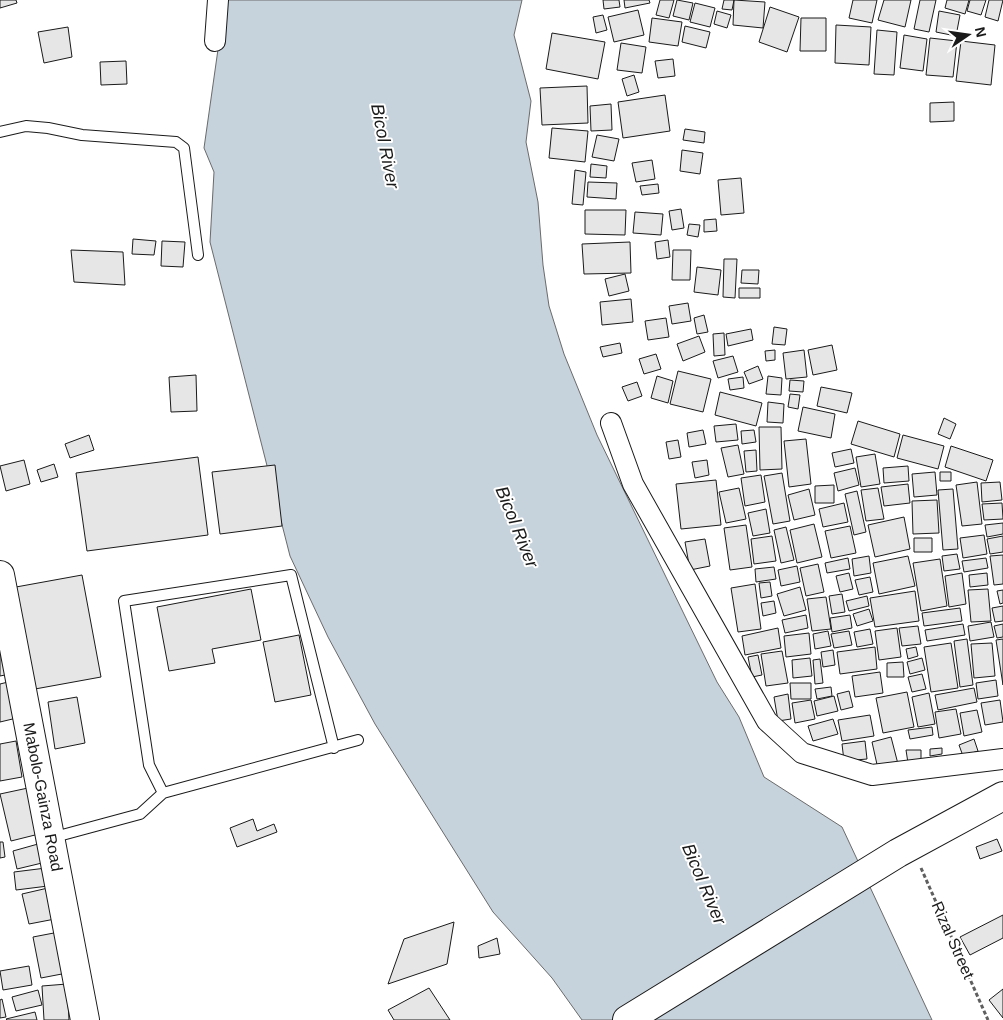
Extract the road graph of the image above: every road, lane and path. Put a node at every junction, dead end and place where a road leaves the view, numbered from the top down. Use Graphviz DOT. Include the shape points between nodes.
graph roads {
  1 [pos="218,0"];
  2 [pos="215,42"];
  3 [pos="0,132"];
  4 [pos="198,255"];
  5 [pos="611,423"];
  6 [pos="0,575"];
  7 [pos="358,740"];
  8 [pos="334,748"];
  9 [pos="1003,759"];
  10 [pos="163,793"];
  11 [pos="1003,796"];
  12 [pos="50,838"];
  13 [pos="908,857"];
  14 [pos="85,1020"];
  15 [pos="627,1020"];
  16 [pos="988,1020"];
  1 -- 2 [label="street"];
  3 -- 4 [label="lane" via="26,126 82,135 176,142 184,148"];
  5 -- 9 [label="street" via="633,484 767,722 802,753 872,775"];
  6 -- 12 [label="main road, Mabolo-Gainza Road"];
  7 -- 8 [label="lane"];
  8 -- 10 [label="lane"];
  8 -- 10 [label="lane" via="291,575 124,601 149,765"];
  10 -- 12 [label="lane" via="140,814"];
  11 -- 13 [label="main road"];
  12 -- 14 [label="main road, Mabolo-Gainza Road"];
  13 -- 15 [label="main road"];
  13 -- 16 [label="path, Rizal Street"];
}
